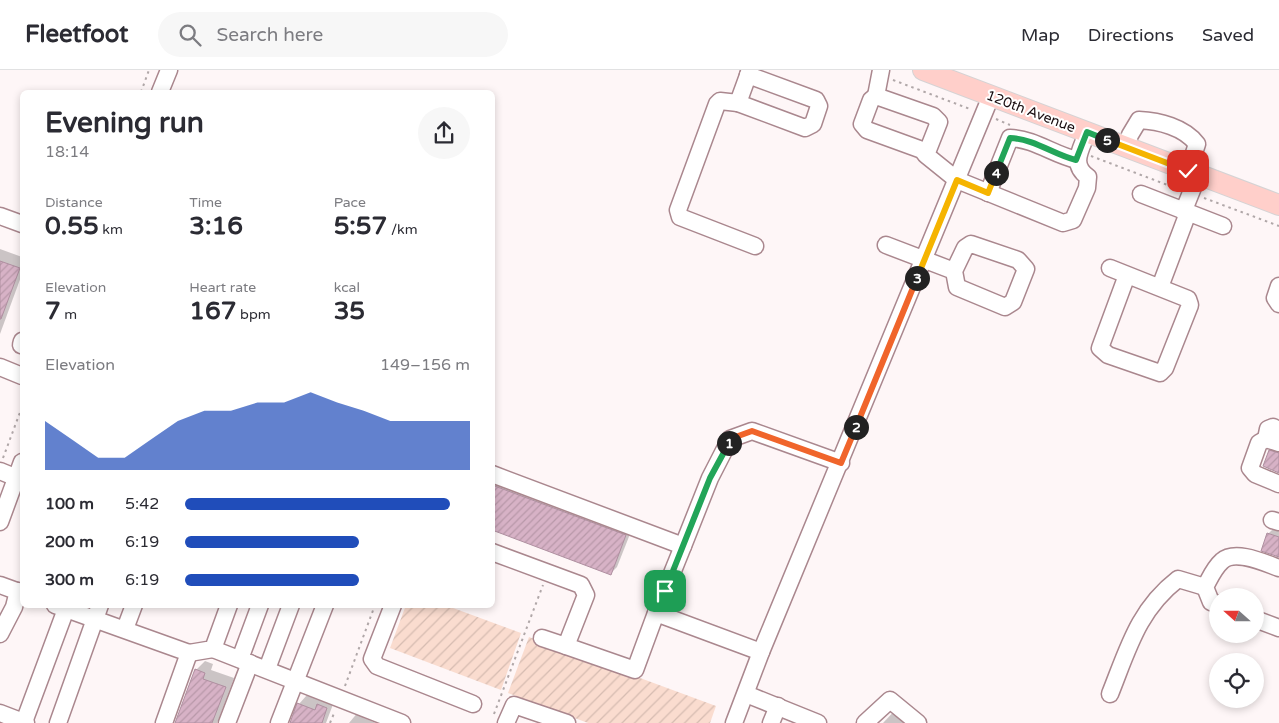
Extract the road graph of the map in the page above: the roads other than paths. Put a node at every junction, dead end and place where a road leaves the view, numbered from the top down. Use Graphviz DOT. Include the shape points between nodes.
graph roads {
  1 [pos="169,70"];
  2 [pos="923,70"];
  3 [pos="749,72"];
  4 [pos="881,73"];
  5 [pos="955,76"];
  6 [pos="161,90"];
  7 [pos="876,96"];
  8 [pos="738,103"];
  9 [pos="987,105"];
  10 [pos="1087,132"];
  11 [pos="1126,147"];
  12 [pos="926,154"];
  13 [pos="1078,156"];
  14 [pos="1193,173"];
  15 [pos="957,180"];
  16 [pos="988,193"];
  17 [pos="1141,194"];
  18 [pos="1279,206"];
  19 [pos="1184,210"];
  20 [pos="0,216"];
  21 [pos="20,223"];
  22 [pos="1223,226"];
  23 [pos="755,246"];
  24 [pos="886,246"];
  25 [pos="924,260"];
  26 [pos="1110,268"];
  27 [pos="954,271"];
  28 [pos="1127,274"];
  29 [pos="1155,285"];
  30 [pos="1279,286"];
  31 [pos="1279,304"];
  32 [pos="0,367"];
  33 [pos="20,375"];
  34 [pos="1275,437"];
  35 [pos="841,463"];
  36 [pos="20,468"];
  37 [pos="0,471"];
  38 [pos="495,475"];
  39 [pos="17,478"];
  40 [pos="1279,484"];
  41 [pos="0,522"];
  42 [pos="684,546"];
  43 [pos="495,553"];
  44 [pos="1279,568"];
  45 [pos="0,585"];
  46 [pos="1205,587"];
  47 [pos="20,592"];
  48 [pos="1209,597"];
  49 [pos="60,608"];
  50 [pos="67,608"];
  51 [pos="133,608"];
  52 [pos="228,608"];
  53 [pos="259,608"];
  54 [pos="290,608"];
  55 [pos="324,608"];
  56 [pos="392,608"];
  57 [pos="97,612"];
  58 [pos="656,613"];
  59 [pos="1264,622"];
  60 [pos="1279,628"];
  61 [pos="125,629"];
  62 [pos="0,634"];
  63 [pos="542,638"];
  64 [pos="566,646"];
  65 [pos="213,649"];
  66 [pos="761,652"];
  67 [pos="189,653"];
  68 [pos="245,661"];
  69 [pos="267,669"];
  70 [pos="296,680"];
  71 [pos="746,694"];
  72 [pos="1110,694"];
  73 [pos="474,704"];
  74 [pos="778,706"];
  75 [pos="0,713"];
  76 [pos="500,719"];
  77 [pos="25,722"];
  78 [pos="398,722"];
  79 [pos="58,723"];
  80 [pos="164,723"];
  81 [pos="227,723"];
  82 [pos="279,723"];
  83 [pos="567,723"];
  84 [pos="734,723"];
  85 [pos="772,723"];
  86 [pos="818,723"];
  87 [pos="865,723"];
  88 [pos="918,723"];
  1 -- 6 [label="street"];
  2 -- 5 [label="main road, 120th Avenue"];
  3 -- 8 [label="street"];
  3 -- 8 [label="street" via="816,100 819,106 813,124 805,128"];
  4 -- 7 [label="street"];
  5 -- 9 [label="main road, 120th Avenue"];
  7 -- 12 [label="street" via="934,116 938,122"];
  7 -- 12 [label="street" via="871,100 862,124 868,130"];
  8 -- 23 [label="street" via="720,101 717,104 678,210 680,217"];
  9 -- 10 [label="main road, 120th Avenue"];
  9 -- 15 [label="street"];
  10 -- 11 [label="main road, 120th Avenue"];
  10 -- 13 [label="street"];
  11 -- 14 [label="main road, 120th Avenue"];
  11 -- 14 [label="street" via="1139,120 1183,131 1197,144"];
  12 -- 15 [label="street"];
  13 -- 16 [label="street" via="1064,158 1058,152 1014,133"];
  13 -- 16 [label="street" via="1080,171 1088,177 1087,188 1073,220 1063,222"];
  14 -- 18 [label="main road, 120th Avenue"];
  14 -- 19 [label="street"];
  15 -- 16 [label="street"];
  15 -- 25 [label="street"];
  17 -- 19 [label="street"];
  19 -- 22 [label="street"];
  19 -- 29 [label="street" via="1186,218 1170,246"];
  20 -- 21 [label="street"];
  24 -- 25 [label="street"];
  25 -- 27 [label="street"];
  25 -- 35 [label="street"];
  26 -- 28 [label="street"];
  27 -- 27 [label="street" via="957,287 1005,307 1013,302 1026,269 1018,260 971,244 965,248"];
  28 -- 29 [label="street"];
  28 -- 29 [label="street" via="1100,348 1108,355 1160,373 1165,368 1190,305 1188,299"];
  30 -- 31 [label="street" via="1275,298"];
  32 -- 33 [label="street"];
  34 -- 40 [label="street" via="1259,443 1250,468 1255,474"];
  35 -- 42 [label="street" via="752,431 730,439 710,478"];
  35 -- 66 [label="street"];
  36 -- 39 [label="street"];
  37 -- 39 [label="street"];
  38 -- 42 [label="street"];
  39 -- 41 [label="street"];
  42 -- 58 [label="street"];
  43 -- 64 [label="street" via="581,585 586,595"];
  44 -- 46 [label="street" via="1236,556 1224,559"];
  45 -- 47 [label="street"];
  46 -- 48 [label="street"];
  46 -- 72 [label="street" via="1178,579 1162,591 1138,623"];
  47 -- 62 [label="street"];
  49 -- 77 [label="street"];
  50 -- 57 [label="street"];
  51 -- 61 [label="street"];
  52 -- 65 [label="street"];
  53 -- 68 [label="street"];
  54 -- 69 [label="street"];
  55 -- 70 [label="street"];
  56 -- 73 [label="street" via="372,659 377,666"];
  57 -- 61 [label="street"];
  57 -- 79 [label="street"];
  58 -- 64 [label="street" via="635,670"];
  58 -- 66 [label="street"];
  59 -- 60 [label="street"];
  61 -- 67 [label="street"];
  63 -- 64 [label="street"];
  65 -- 67 [label="street"];
  65 -- 68 [label="street"];
  66 -- 71 [label="street"];
  67 -- 80 [label="street"];
  68 -- 69 [label="street"];
  68 -- 81 [label="street"];
  69 -- 70 [label="street"];
  70 -- 78 [label="street"];
  70 -- 82 [label="street"];
  71 -- 74 [label="street"];
  71 -- 84 [label="street"];
  74 -- 85 [label="street"];
  74 -- 86 [label="street"];
  75 -- 77 [label="street"];
  76 -- 83 [label="street" via="514,705"];
  87 -- 88 [label="street" via="890,700"];
}
